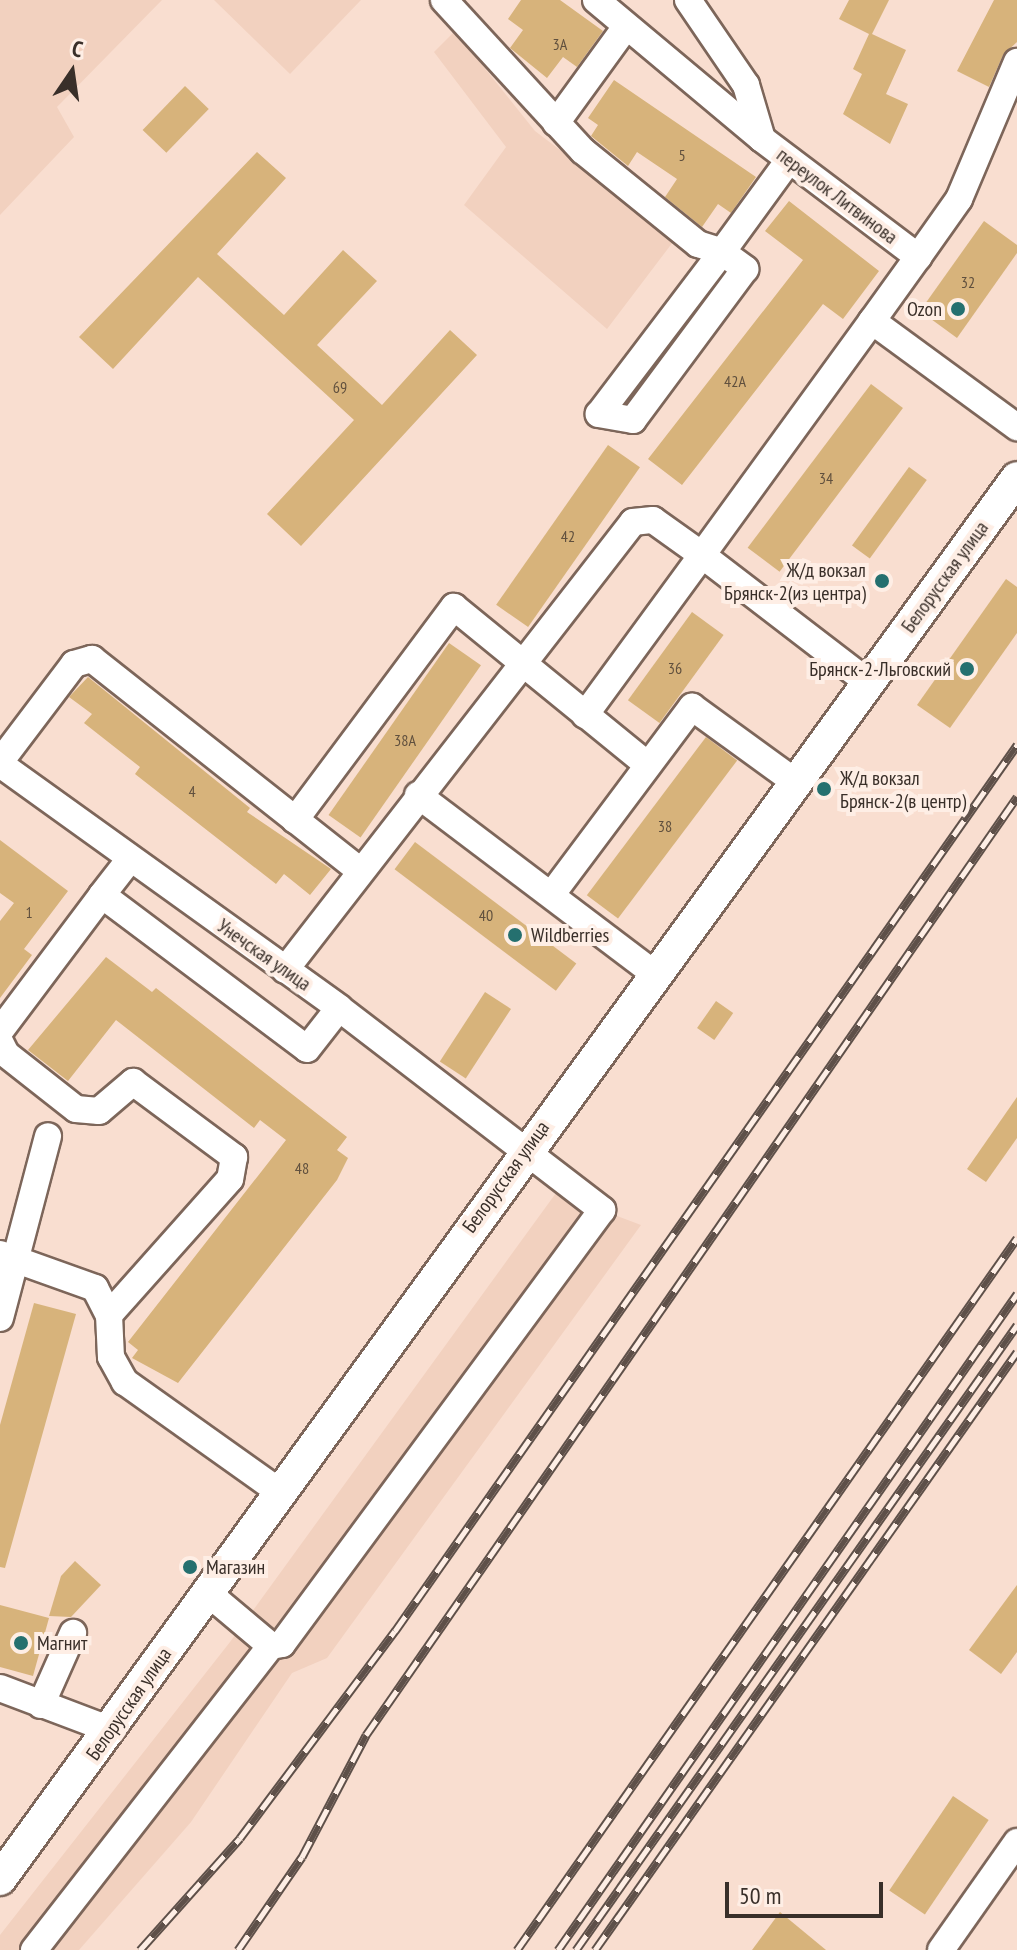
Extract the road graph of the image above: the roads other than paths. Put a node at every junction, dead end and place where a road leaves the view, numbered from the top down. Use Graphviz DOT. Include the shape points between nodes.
graph roads {
  1 [pos="444,0"];
  2 [pos="596,0"];
  3 [pos="688,0"];
  4 [pos="625,28"];
  5 [pos="1017,62"];
  6 [pos="556,123"];
  7 [pos="762,139"];
  8 [pos="789,160"];
  9 [pos="722,252"];
  10 [pos="918,257"];
  11 [pos="872,321"];
  12 [pos="1017,427"];
  13 [pos="1017,478"];
  14 [pos="702,555"];
  15 [pos="522,663"];
  16 [pos="869,683"];
  17 [pos="585,715"];
  18 [pos="0,763"];
  19 [pos="648,765"];
  20 [pos="798,784"];
  21 [pos="418,795"];
  22 [pos="295,820"];
  23 [pos="130,859"];
  24 [pos="359,870"];
  25 [pos="552,894"];
  26 [pos="102,895"];
  27 [pos="285,970"];
  28 [pos="655,974"];
  29 [pos="339,1008"];
  30 [pos="0,1031"];
  31 [pos="0,1042"];
  32 [pos="48,1136"];
  33 [pos="524,1151"];
  34 [pos="8,1257"];
  35 [pos="109,1315"];
  36 [pos="0,1318"];
  37 [pos="280,1492"];
  38 [pos="208,1593"];
  39 [pos="73,1633"];
  40 [pos="271,1646"];
  41 [pos="0,1688"];
  42 [pos="41,1705"];
  43 [pos="111,1730"];
  44 [pos="1017,1842"];
  45 [pos="0,1879"];
  46 [pos="34,1950"];
  47 [pos="941,1950"];
  1 -- 6 [label="street"];
  2 -- 4 [label="street, переулок Литвинова"];
  3 -- 7 [label="street" via="746,85"];
  4 -- 6 [label="street"];
  4 -- 7 [label="street, переулок Литвинова"];
  5 -- 10 [label="street" via="959,199"];
  6 -- 9 [label="street" via="698,244"];
  7 -- 8 [label="street, переулок Литвинова"];
  8 -- 9 [label="street"];
  8 -- 10 [label="street, переулок Литвинова"];
  9 -- 9 [label="street" via="745,274 723,303 633,420 599,414"];
  10 -- 11 [label="street, переулок Литвинова"];
  11 -- 12 [label="street"];
  11 -- 14 [label="street, переулок Литвинова"];
  13 -- 16 [label="main road, Белорусская улица"];
  14 -- 15 [label="street" via="653,520 633,522"];
  14 -- 16 [label="street"];
  14 -- 17 [label="street, переулок Литвинова"];
  15 -- 17 [label="street"];
  15 -- 21 [label="street"];
  15 -- 22 [label="street" via="454,607"];
  16 -- 20 [label="main road, Белорусская улица"];
  17 -- 19 [label="street"];
  18 -- 22 [label="street" via="74,664 92,659"];
  18 -- 23 [label="street, Унечская улица"];
  19 -- 20 [label="street" via="692,707"];
  19 -- 25 [label="street"];
  20 -- 28 [label="main road, Белорусская улица"];
  21 -- 24 [label="street"];
  21 -- 25 [label="street"];
  22 -- 24 [label="street"];
  23 -- 26 [label="street"];
  23 -- 27 [label="street, Унечская улица"];
  24 -- 27 [label="street"];
  25 -- 28 [label="street"];
  26 -- 29 [label="street" via="307,1049"];
  26 -- 30 [label="street"];
  27 -- 29 [label="street, Унечская улица"];
  28 -- 33 [label="main road, Белорусская улица"];
  29 -- 33 [label="street, Унечская улица"];
  31 -- 35 [label="street" via="6,1054 76,1109 99,1111 133,1082 234,1157 230,1179"];
  32 -- 34 [label="street"];
  33 -- 37 [label="main road, Белорусская улица"];
  33 -- 40 [label="street, Унечская улица" via="602,1210 282,1644"];
  34 -- 35 [label="street" via="95,1288"];
  34 -- 36 [label="street"];
  35 -- 37 [label="street" via="111,1357 125,1382"];
  37 -- 38 [label="main road, Белорусская улица"];
  38 -- 40 [label="street"];
  38 -- 43 [label="main road, Белорусская улица"];
  39 -- 42 [label="street"];
  40 -- 46 [label="street"];
  41 -- 42 [label="street"];
  42 -- 43 [label="street"];
  43 -- 45 [label="main road, Белорусская улица"];
  44 -- 47 [label="street"];
}
